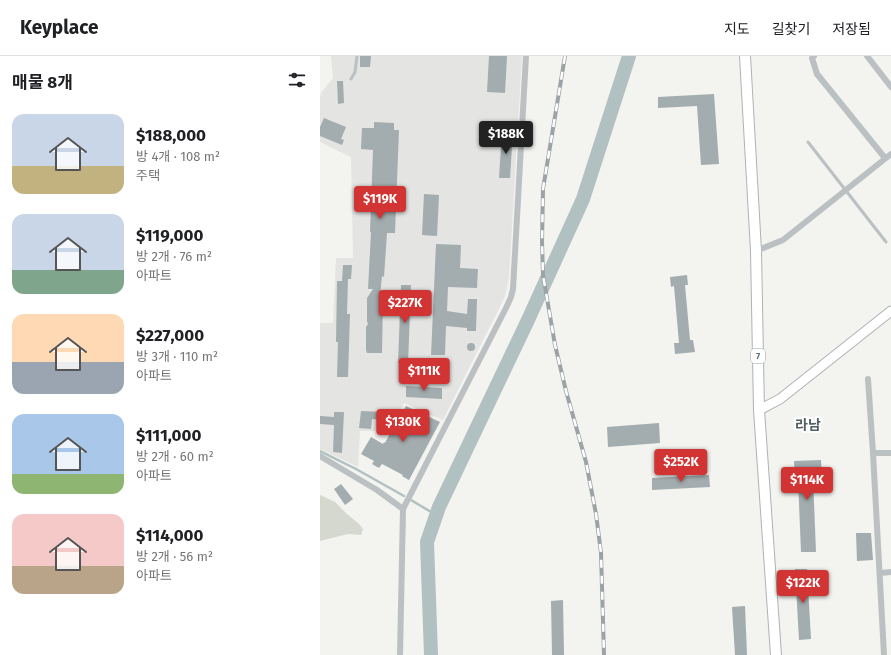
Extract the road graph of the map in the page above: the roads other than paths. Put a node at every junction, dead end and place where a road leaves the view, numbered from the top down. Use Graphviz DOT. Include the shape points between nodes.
graph roads {
  1 [pos="357,56"];
  2 [pos="526,56"];
  3 [pos="746,56"];
  4 [pos="814,56"];
  5 [pos="867,56"];
  6 [pos="351,79"];
  7 [pos="891,87"];
  8 [pos="808,142"];
  9 [pos="891,154"];
  10 [pos="886,158"];
  11 [pos="845,190"];
  12 [pos="886,242"];
  13 [pos="756,251"];
  14 [pos="891,311"];
  15 [pos="868,379"];
  16 [pos="760,410"];
  17 [pos="873,453"];
  18 [pos="891,453"];
  19 [pos="320,456"];
  20 [pos="403,509"];
  21 [pos="891,572"];
  22 [pos="880,573"];
  23 [pos="400,655"];
  24 [pos="776,655"];
  25 [pos="884,655"];
  1 -- 6 [label="lane" via="355,72"];
  2 -- 20 [label="street" via="511,297"];
  3 -- 13 [label="highway, 7"];
  4 -- 10 [label="street" via="812,58 817,74"];
  5 -- 7 [label="street"];
  8 -- 11 [label="lane"];
  9 -- 10 [label="street"];
  10 -- 11 [label="street"];
  11 -- 12 [label="lane"];
  11 -- 13 [label="street" via="783,240"];
  13 -- 16 [label="highway, 7"];
  14 -- 16 [label="main road" via="780,399"];
  15 -- 17 [label="street"];
  16 -- 24 [label="highway, 7"];
  17 -- 18 [label="street"];
  17 -- 22 [label="street"];
  19 -- 20 [label="street" via="377,490"];
  20 -- 23 [label="street"];
  21 -- 22 [label="street"];
  22 -- 25 [label="street"];
}
